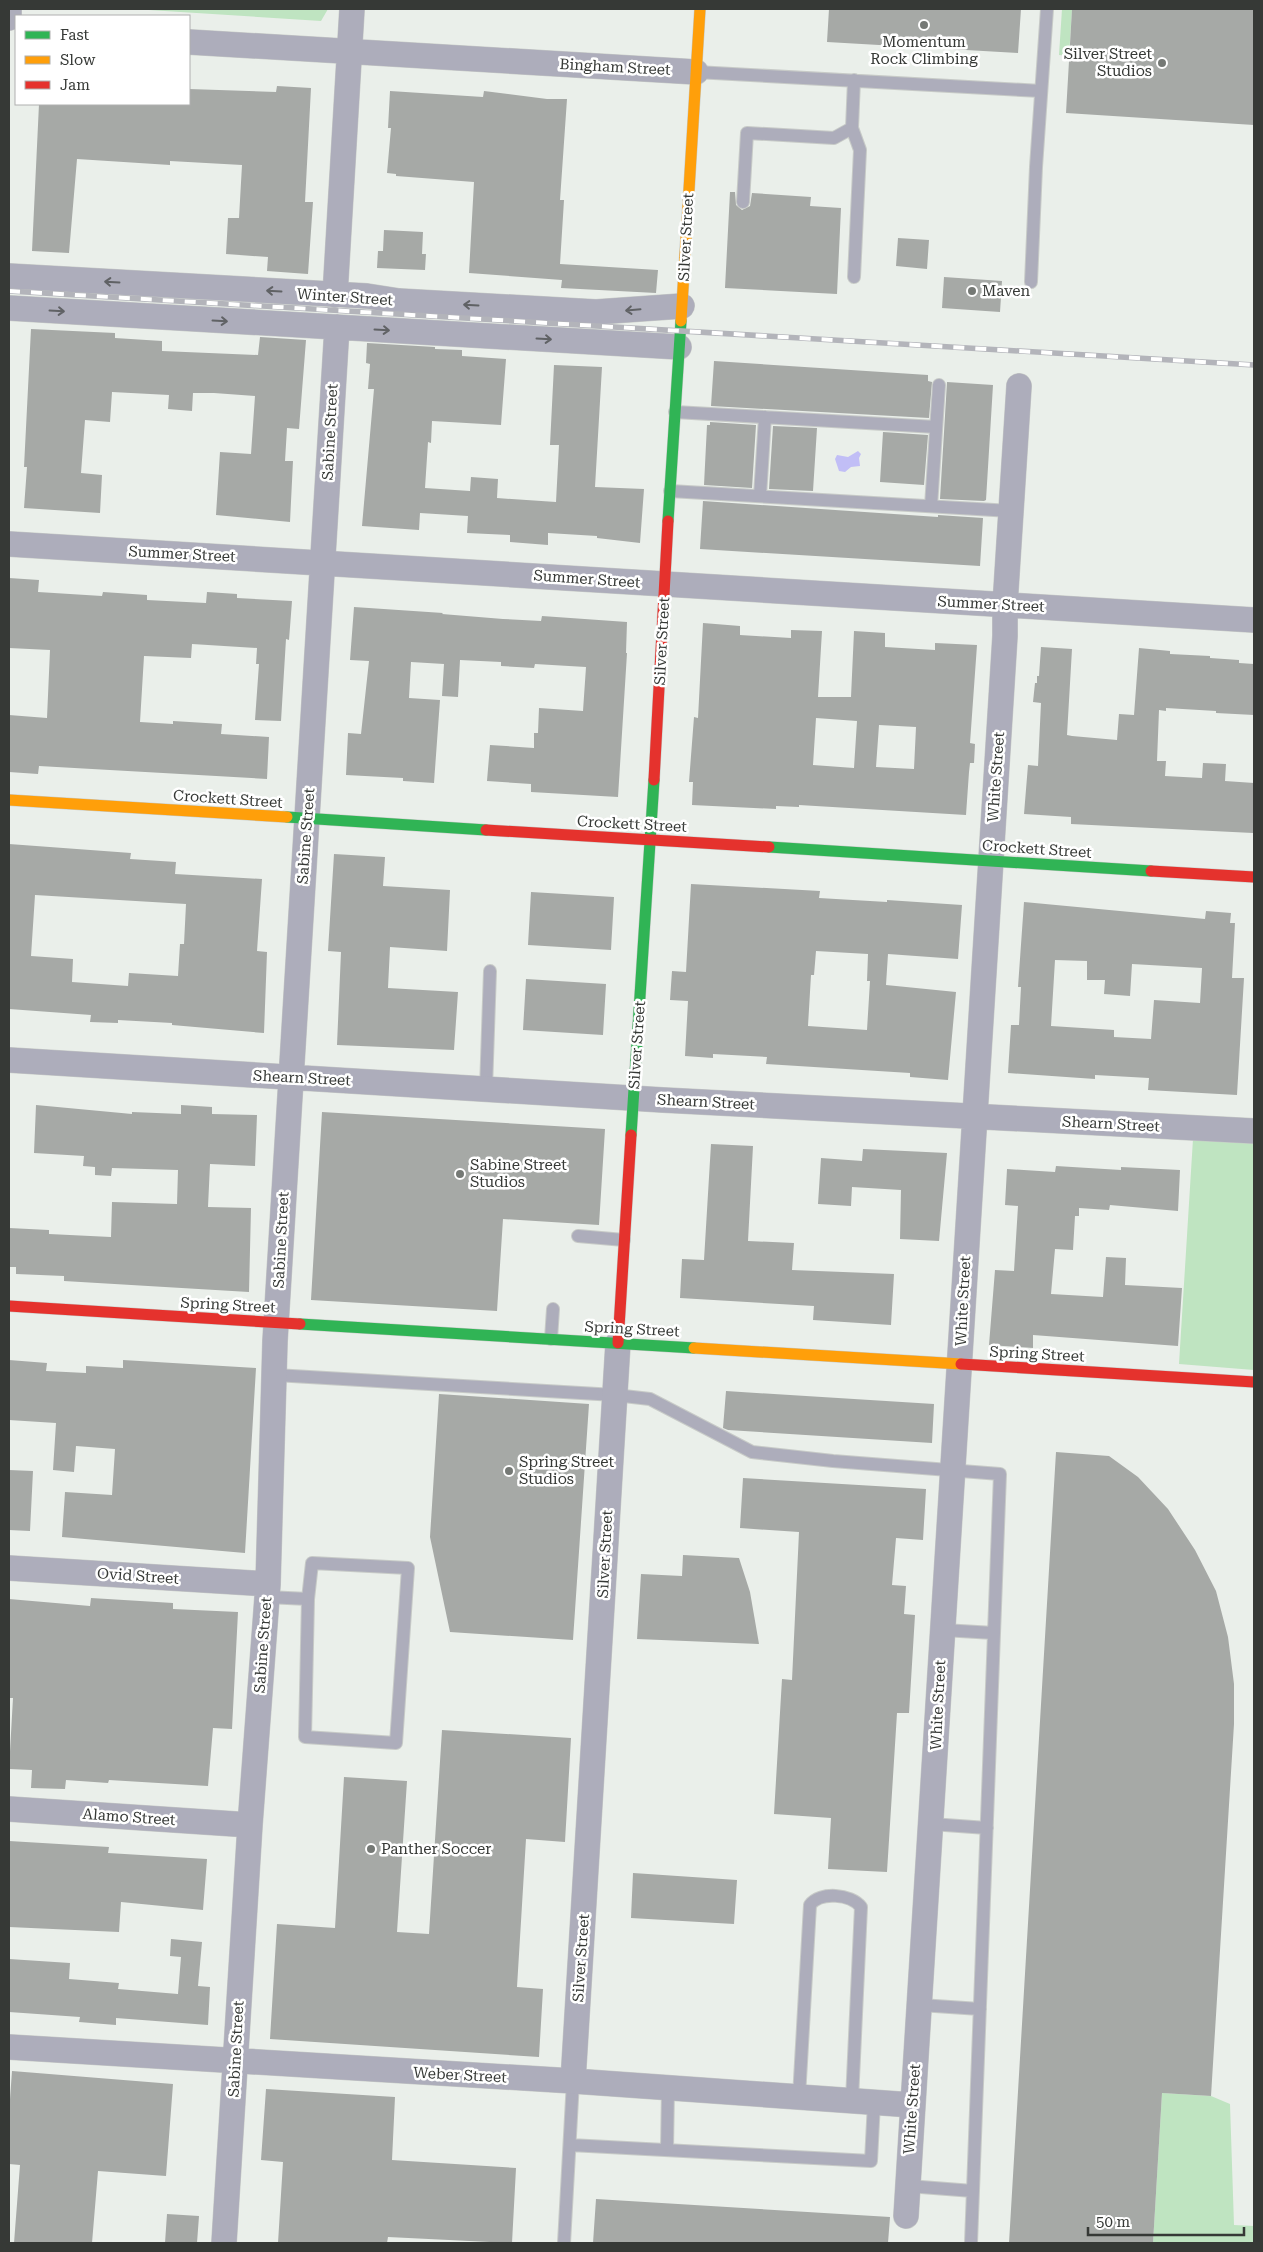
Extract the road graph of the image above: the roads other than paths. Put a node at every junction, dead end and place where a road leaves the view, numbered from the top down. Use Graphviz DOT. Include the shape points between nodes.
graph roads {
  1 [pos="9,9"];
  2 [pos="352,9"];
  3 [pos="700,9"];
  4 [pos="1047,9"];
  5 [pos="9,18"];
  6 [pos="190,42"];
  7 [pos="349,51"];
  8 [pos="696,72"];
  9 [pos="854,80"];
  10 [pos="1041,91"];
  11 [pos="852,128"];
  12 [pos="743,202"];
  13 [pos="9,276"];
  14 [pos="854,277"];
  15 [pos="1031,282"];
  16 [pos="335,295"];
  17 [pos="682,306"];
  18 [pos="9,308"];
  19 [pos="337,327"];
  20 [pos="679,347"];
  21 [pos="939,385"];
  22 [pos="1019,386"];
  23 [pos="675,412"];
  24 [pos="765,417"];
  25 [pos="936,426"];
  26 [pos="670,491"];
  27 [pos="760,496"];
  28 [pos="931,506"];
  29 [pos="1011,511"];
  30 [pos="9,544"];
  31 [pos="322,563"];
  32 [pos="665,584"];
  33 [pos="1006,605"];
  34 [pos="1254,620"];
  35 [pos="9,800"];
  36 [pos="307,819"];
  37 [pos="649,840"];
  38 [pos="990,861"];
  39 [pos="1254,877"];
  40 [pos="490,972"];
  41 [pos="9,1060"];
  42 [pos="291,1077"];
  43 [pos="486,1089"];
  44 [pos="633,1098"];
  45 [pos="974,1118"];
  46 [pos="1254,1131"];
  47 [pos="578,1236"];
  48 [pos="624,1240"];
  49 [pos="9,1306"];
  50 [pos="553,1308"];
  51 [pos="276,1322"];
  52 [pos="551,1339"];
  53 [pos="618,1343"];
  54 [pos="959,1364"];
  55 [pos="275,1375"];
  56 [pos="1254,1382"];
  57 [pos="615,1395"];
  58 [pos="953,1470"];
  59 [pos="9,1568"];
  60 [pos="268,1591"];
  61 [pos="308,1599"];
  62 [pos="943,1630"];
  63 [pos="994,1633"];
  64 [pos="9,1808"];
  65 [pos="931,1824"];
  66 [pos="250,1825"];
  67 [pos="986,1828"];
  68 [pos="920,2005"];
  69 [pos="980,2009"];
  70 [pos="9,2047"];
  71 [pos="235,2061"];
  72 [pos="573,2081"];
  73 [pos="668,2088"];
  74 [pos="799,2097"];
  75 [pos="863,2101"];
  76 [pos="912,2105"];
  77 [pos="570,2145"];
  78 [pos="667,2150"];
  79 [pos="908,2186"];
  80 [pos="973,2192"];
  81 [pos="906,2216"];
  82 [pos="224,2243"];
  83 [pos="564,2243"];
  84 [pos="971,2243"];
  1 -- 5 [label="street"];
  2 -- 7 [label="street"];
  3 -- 8 [label="street, Silver Street"];
  4 -- 10 [label="lane"];
  6 -- 7 [label="street, Bingham Street"];
  7 -- 8 [label="street, Bingham Street"];
  7 -- 16 [label="street"];
  8 -- 9 [label="lane, Bingham Street"];
  8 -- 17 [label="street, Silver Street"];
  9 -- 10 [label="lane, Bingham Street"];
  9 -- 11 [label="lane"];
  10 -- 15 [label="lane"];
  11 -- 12 [label="lane" via="834,138 747,133"];
  11 -- 14 [label="lane" via="860,150"];
  16 -- 13 [label="street, Winter Street, one-way"];
  17 -- 16 [label="street, Winter Street, one-way" via="596,312"];
  17 -- 20 [label="street, Silver Street"];
  18 -- 19 [label="street, Winter Street, one-way"];
  19 -- 20 [label="street, Winter Street, one-way"];
  19 -- 31 [label="street, Sabine Street"];
  20 -- 23 [label="street, Silver Street"];
  21 -- 25 [label="lane"];
  22 -- 29 [label="street, White Street"];
  23 -- 24 [label="lane"];
  23 -- 26 [label="street, Silver Street"];
  24 -- 25 [label="lane"];
  24 -- 27 [label="lane"];
  25 -- 28 [label="lane"];
  26 -- 27 [label="lane"];
  26 -- 32 [label="street, Silver Street"];
  27 -- 28 [label="lane"];
  28 -- 29 [label="lane"];
  29 -- 33 [label="street, White Street"];
  30 -- 31 [label="street, Summer Street"];
  31 -- 32 [label="street, Summer Street"];
  31 -- 36 [label="street, Sabine Street"];
  32 -- 33 [label="street, Summer Street"];
  32 -- 37 [label="street, Silver Street"];
  33 -- 34 [label="street, Summer Street"];
  33 -- 38 [label="street, White Street"];
  35 -- 36 [label="street, Crockett Street"];
  36 -- 37 [label="street, Crockett Street"];
  36 -- 42 [label="street, Sabine Street"];
  37 -- 38 [label="street, Crockett Street"];
  37 -- 44 [label="street, Silver Street"];
  38 -- 39 [label="street, Crockett Street"];
  38 -- 45 [label="street, White Street"];
  40 -- 43 [label="lane"];
  41 -- 42 [label="street, Shearn Street"];
  42 -- 43 [label="street, Shearn Street"];
  42 -- 51 [label="street, Sabine Street"];
  43 -- 44 [label="street, Shearn Street"];
  44 -- 45 [label="street, Shearn Street"];
  44 -- 48 [label="street, Silver Street"];
  45 -- 46 [label="street, Shearn Street"];
  45 -- 54 [label="street, White Street"];
  47 -- 48 [label="lane"];
  48 -- 53 [label="street, Silver Street"];
  49 -- 51 [label="street, Spring Street"];
  50 -- 52 [label="lane"];
  51 -- 52 [label="street, Spring Street"];
  51 -- 55 [label="street, Sabine Street"];
  52 -- 53 [label="street, Spring Street"];
  53 -- 54 [label="street, Spring Street"];
  53 -- 57 [label="street, Silver Street"];
  54 -- 56 [label="street, Spring Street"];
  54 -- 58 [label="street, White Street"];
  55 -- 57 [label="lane"];
  55 -- 60 [label="street, Sabine Street"];
  57 -- 58 [label="lane" via="650,1399 752,1452"];
  57 -- 72 [label="street, Silver Street"];
  58 -- 62 [label="street, White Street"];
  58 -- 63 [label="lane" via="1000,1474"];
  59 -- 60 [label="street, Ovid Street"];
  60 -- 61 [label="lane"];
  60 -- 66 [label="street, Sabine Street"];
  61 -- 61 [label="lane" via="305,1737 396,1744 408,1568 312,1562"];
  62 -- 63 [label="lane"];
  62 -- 65 [label="street, White Street"];
  63 -- 67 [label="lane"];
  64 -- 66 [label="street, Alamo Street"];
  65 -- 67 [label="lane"];
  65 -- 68 [label="street, White Street"];
  66 -- 71 [label="street, Sabine Street"];
  67 -- 69 [label="lane"];
  68 -- 69 [label="lane"];
  68 -- 76 [label="street, White Street"];
  69 -- 80 [label="lane"];
  70 -- 71 [label="street, Weber Street"];
  71 -- 72 [label="street, Weber Street"];
  71 -- 82 [label="street, Sabine Street"];
  72 -- 73 [label="street, Weber Street"];
  72 -- 77 [label="lane"];
  73 -- 74 [label="street, Weber Street"];
  73 -- 78 [label="lane"];
  74 -- 75 [label="street, Weber Street"];
  74 -- 75 [label="lane" via="810,1905 821,1896 850,1898 861,1906"];
  75 -- 76 [label="street, Weber Street"];
  75 -- 78 [label="lane" via="871,2161"];
  76 -- 79 [label="street, White Street"];
  77 -- 78 [label="lane"];
  77 -- 83 [label="lane"];
  79 -- 80 [label="lane"];
  79 -- 81 [label="street, White Street"];
  80 -- 84 [label="lane"];
}
